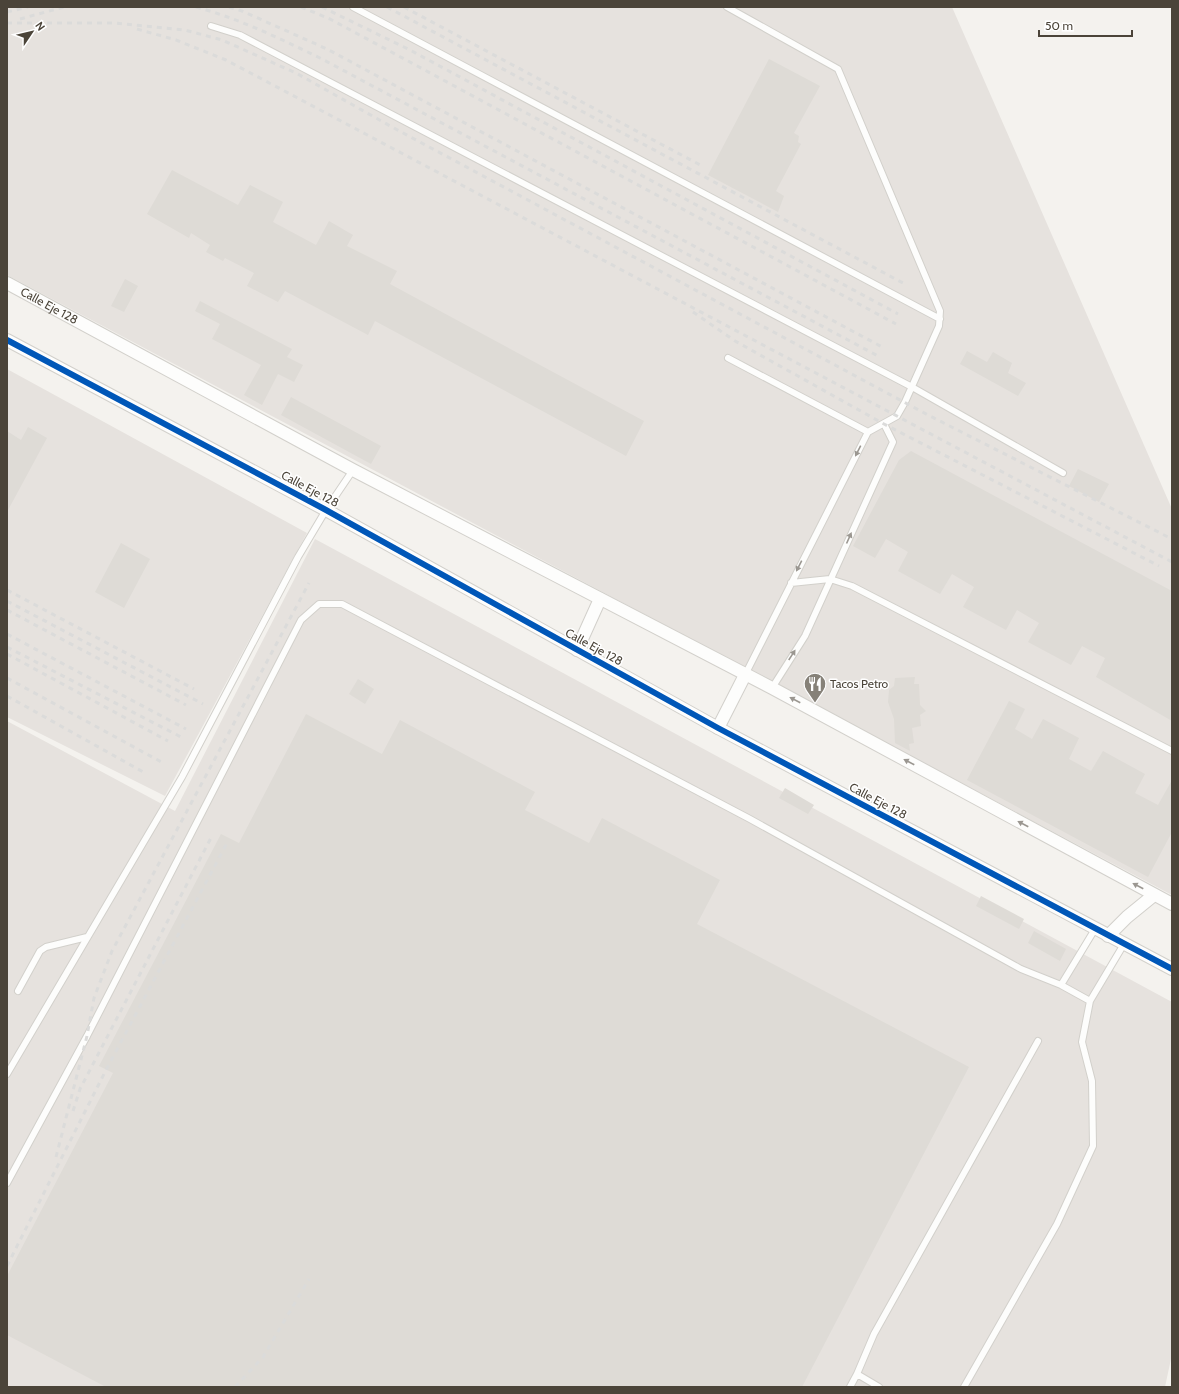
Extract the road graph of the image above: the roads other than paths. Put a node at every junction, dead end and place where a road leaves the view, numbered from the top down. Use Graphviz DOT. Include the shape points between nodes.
graph roads {
  1 [pos="353,7"];
  2 [pos="727,7"];
  3 [pos="212,26"];
  4 [pos="7,283"];
  5 [pos="940,319"];
  6 [pos="7,340"];
  7 [pos="728,358"];
  8 [pos="912,387"];
  9 [pos="884,424"];
  10 [pos="868,432"];
  11 [pos="353,470"];
  12 [pos="1063,474"];
  13 [pos="326,510"];
  14 [pos="830,579"];
  15 [pos="791,583"];
  16 [pos="600,599"];
  17 [pos="577,650"];
  18 [pos="745,675"];
  19 [pos="772,688"];
  20 [pos="718,728"];
  21 [pos="1172,751"];
  22 [pos="1154,895"];
  23 [pos="1172,904"];
  24 [pos="1095,929"];
  25 [pos="1108,936"];
  26 [pos="87,937"];
  27 [pos="1124,944"];
  28 [pos="1172,969"];
  29 [pos="1060,985"];
  30 [pos="18,991"];
  31 [pos="1090,1001"];
  32 [pos="1038,1040"];
  33 [pos="10,1064"];
  34 [pos="7,1074"];
  35 [pos="7,1184"];
  36 [pos="857,1374"];
  37 [pos="850,1387"];
  38 [pos="879,1387"];
  39 [pos="964,1387"];
  1 -- 5 [label="lane"];
  2 -- 5 [label="lane" via="838,70 940,311"];
  3 -- 8 [label="lane" via="240,35"];
  4 -- 11 [label="street, Calle Eje 128"];
  5 -- 8 [label="lane"];
  6 -- 13 [label="street, Calle Eje 128"];
  7 -- 10 [label="lane"];
  8 -- 9 [label="lane" via="897,416"];
  8 -- 12 [label="lane"];
  9 -- 10 [label="lane"];
  14 -- 9 [label="lane, one-way" via="893,442"];
  10 -- 15 [label="lane, one-way"];
  11 -- 13 [label="lane"];
  11 -- 16 [label="street, Calle Eje 128"];
  13 -- 17 [label="street, Calle Eje 128"];
  13 -- 26 [label="lane" via="298,557 182,777"];
  14 -- 15 [label="lane"];
  19 -- 14 [label="lane, one-way" via="805,636"];
  14 -- 21 [label="lane" via="852,586"];
  15 -- 18 [label="lane"];
  16 -- 17 [label="street"];
  16 -- 18 [label="street, Calle Eje 128"];
  17 -- 20 [label="street, Calle Eje 128"];
  18 -- 19 [label="street, Calle Eje 128"];
  18 -- 20 [label="street"];
  22 -- 19 [label="street, Calle Eje 128, one-way"];
  20 -- 24 [label="street, Calle Eje 128"];
  22 -- 23 [label="street, Calle Eje 128"];
  22 -- 25 [label="street"];
  24 -- 25 [label="street, Calle Eje 128"];
  24 -- 29 [label="lane"];
  25 -- 27 [label="street, Calle Eje 128"];
  26 -- 30 [label="lane" via="46,947 40,951"];
  26 -- 33 [label="lane"];
  27 -- 28 [label="street, Calle Eje 128"];
  27 -- 31 [label="lane"];
  29 -- 31 [label="lane"];
  29 -- 35 [label="lane" via="1021,969 750,819 342,604 319,604 302,620 87,1036"];
  31 -- 39 [label="lane" via="1082,1042 1092,1081 1093,1146 1057,1224"];
  32 -- 36 [label="lane" via="874,1334"];
  33 -- 34 [label="lane"];
  36 -- 37 [label="lane"];
  36 -- 38 [label="lane"];
}
